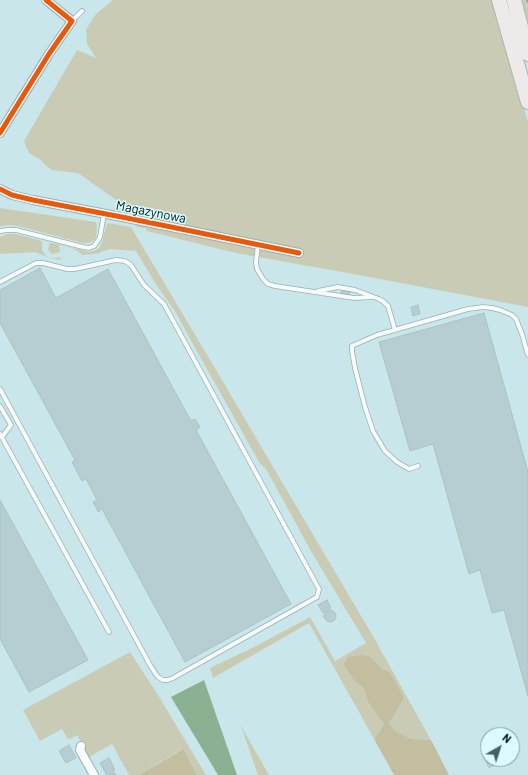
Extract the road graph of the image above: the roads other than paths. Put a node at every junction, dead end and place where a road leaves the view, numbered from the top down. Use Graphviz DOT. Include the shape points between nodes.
graph roads {
  1 [pos="46,0"];
  2 [pos="500,0"];
  3 [pos="514,0"];
  4 [pos="82,11"];
  5 [pos="72,21"];
  6 [pos="528,54"];
  7 [pos="528,102"];
  8 [pos="0,133"];
  9 [pos="0,189"];
  10 [pos="104,214"];
  11 [pos="0,231"];
  12 [pos="258,245"];
  13 [pos="299,253"];
  14 [pos="0,282"];
  15 [pos="314,292"];
  16 [pos="374,297"];
  17 [pos="395,330"];
  18 [pos="528,355"];
  19 [pos="0,389"];
  20 [pos="0,406"];
  21 [pos="1,436"];
  22 [pos="418,466"];
  23 [pos="109,632"];
  24 [pos="81,746"];
  25 [pos="94,775"];
  1 -- 5 [label="street"];
  2 -- 7 [label="highway"];
  3 -- 6 [label="highway"];
  4 -- 5 [label="lane"];
  5 -- 8 [label="street"];
  9 -- 10 [label="street, Magazynowa" via="12,195"];
  10 -- 11 [label="lane" via="98,242 89,248 16,230"];
  10 -- 12 [label="street, Magazynowa"];
  12 -- 13 [label="street, Magazynowa"];
  12 -- 15 [label="lane" via="256,265 258,273 266,282 275,286"];
  14 -- 19 [label="lane" via="36,263 66,269 116,260 131,265 144,285 164,304 319,588 317,597 173,678 163,680 158,677"];
  15 -- 16 [label="lane" via="354,298"];
  15 -- 16 [label="lane" via="338,287"];
  16 -- 17 [label="lane" via="388,306"];
  17 -- 18 [label="lane" via="478,307 492,308 516,318"];
  17 -- 22 [label="lane" via="356,343 352,346 352,351 365,407 373,431 382,447 397,462 409,469"];
  20 -- 21 [label="lane" via="11,425"];
  21 -- 23 [label="lane"];
  24 -- 25 [label="street" via="80,750"];
}
